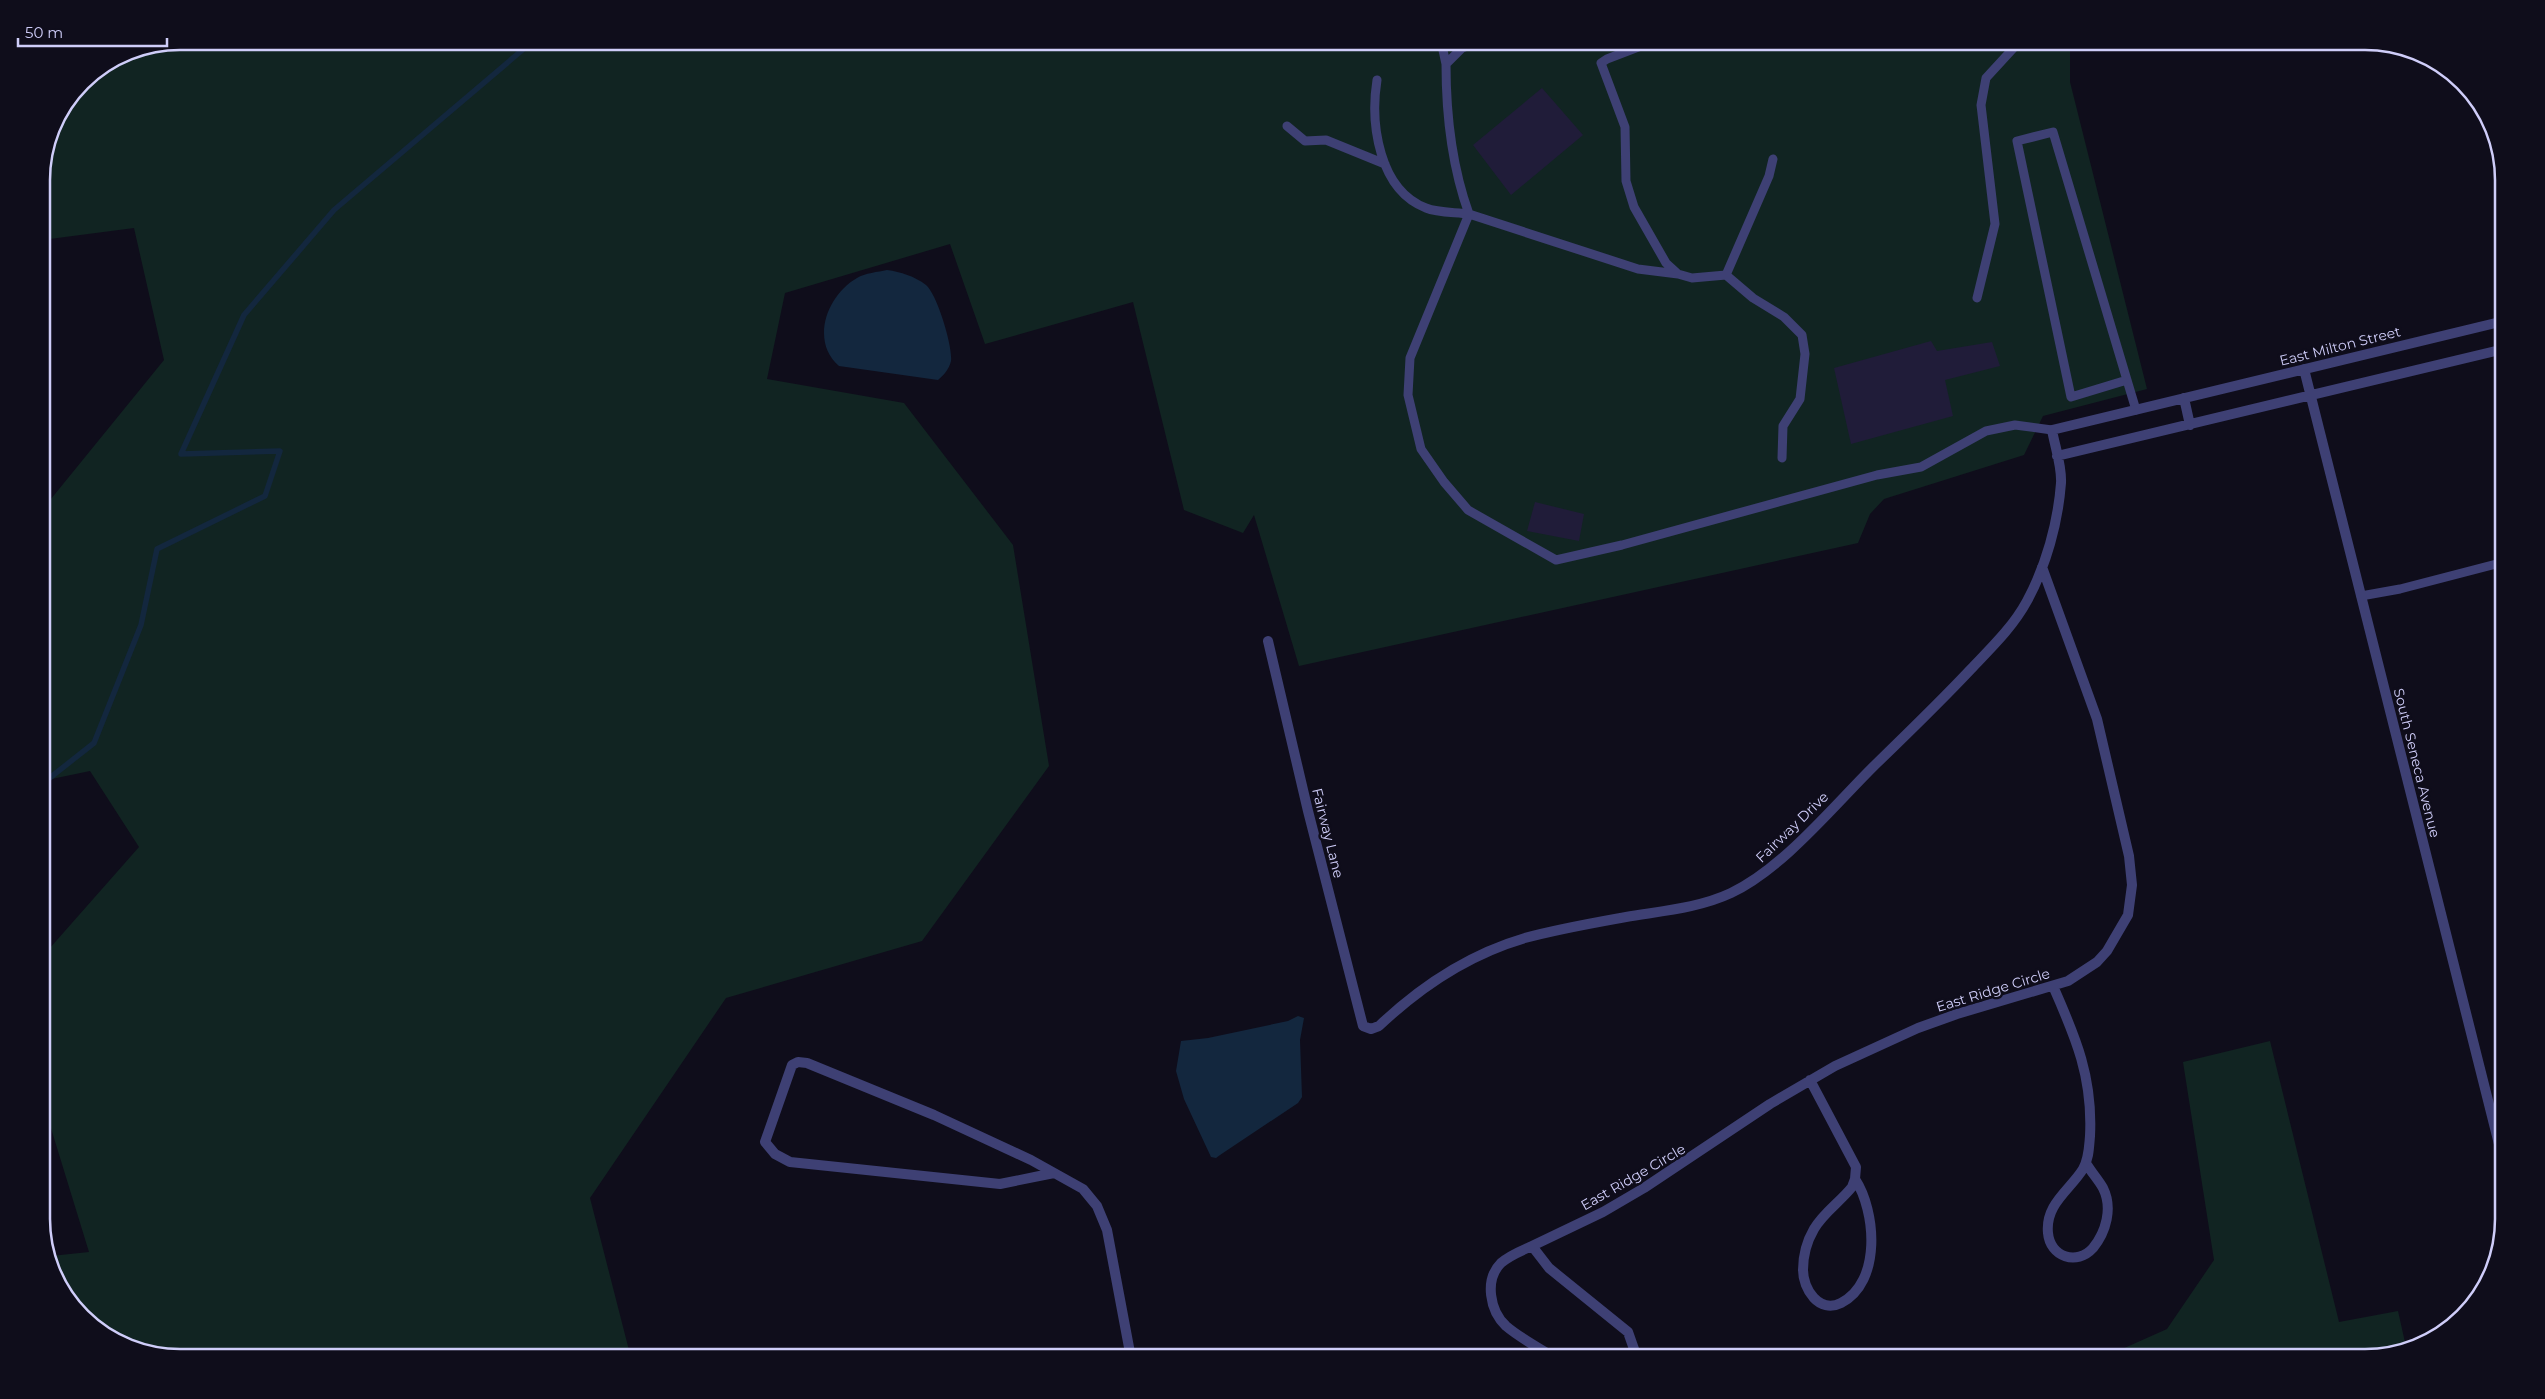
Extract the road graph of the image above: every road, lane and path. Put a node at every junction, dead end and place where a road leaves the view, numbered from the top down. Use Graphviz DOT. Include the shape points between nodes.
graph roads {
  1 [pos="1443,50"];
  2 [pos="1460,50"];
  3 [pos="1630,50"];
  4 [pos="2012,50"];
  5 [pos="1446,64"];
  6 [pos="1377,80"];
  7 [pos="1287,126"];
  8 [pos="1773,159"];
  9 [pos="1385,164"];
  10 [pos="1469,214"];
  11 [pos="1678,274"];
  12 [pos="1726,275"];
  13 [pos="1977,298"];
  14 [pos="2495,323"];
  15 [pos="2495,351"];
  16 [pos="2304,369"];
  17 [pos="2127,380"];
  18 [pos="2311,396"];
  19 [pos="2184,398"];
  20 [pos="2136,410"];
  21 [pos="2190,425"];
  22 [pos="2052,430"];
  23 [pos="2058,456"];
  24 [pos="1782,458"];
  25 [pos="2495,564"];
  26 [pos="2042,566"];
  27 [pos="2361,596"];
  28 [pos="1268,640"];
  29 [pos="2053,986"];
  30 [pos="1369,1029"];
  31 [pos="1810,1080"];
  32 [pos="2495,1128"];
  33 [pos="2086,1163"];
  34 [pos="1054,1173"];
  35 [pos="1856,1179"];
  36 [pos="1532,1246"];
  37 [pos="1129,1349"];
  38 [pos="1542,1349"];
  39 [pos="1634,1349"];
  1 -- 5 [label="lane"];
  2 -- 5 [label="lane"];
  3 -- 11 [label="lane" via="1600,63 1625,127 1626,181 1634,207 1666,263"];
  4 -- 13 [label="lane" via="1986,78 1981,105 1996,224"];
  5 -- 10 [label="lane" via="1446,109"];
  6 -- 9 [label="lane" via="1374,113"];
  7 -- 9 [label="lane" via="1305,141 1326,140"];
  8 -- 12 [label="lane" via="1769,176"];
  9 -- 10 [label="lane" via="1394,182 1410,199 1428,209"];
  10 -- 11 [label="lane" via="1638,269"];
  10 -- 22 [label="lane" via="1410,358 1408,394 1421,449 1468,510 1556,560 1877,475 1921,467 1986,431 2015,425"];
  11 -- 12 [label="lane" via="1692,278"];
  12 -- 24 [label="lane" via="1802,335 1805,354 1800,399 1783,426"];
  14 -- 16 [label="street, East Milton Street"];
  15 -- 18 [label="street"];
  16 -- 18 [label="street, South Seneca Avenue"];
  16 -- 19 [label="street, East Milton Street"];
  17 -- 17 [label="lane" via="2053,132 2016,141 2071,397"];
  17 -- 20 [label="lane"];
  18 -- 21 [label="street"];
  18 -- 27 [label="street, South Seneca Avenue"];
  19 -- 20 [label="street, East Milton Street"];
  19 -- 21 [label="street"];
  20 -- 22 [label="street, East Milton Street"];
  21 -- 23 [label="street"];
  22 -- 23 [label="street"];
  23 -- 26 [label="street" via="2061,482 2054,526"];
  25 -- 27 [label="lane"];
  26 -- 29 [label="street, East Ridge Circle" via="2097,719 2129,856 2132,885 2126,920 2107,951 2084,972"];
  26 -- 30 [label="street, Fairway Drive" via="2027,600 1996,644 1768,870 1731,893 1702,903 1593,923 1496,948 1456,968 1419,992 1379,1026"];
  27 -- 32 [label="street, South Seneca Avenue"];
  28 -- 30 [label="street, Fairway Lane" via="1363,1026"];
  29 -- 31 [label="street, East Ridge Circle" via="2001,999 1918,1028"];
  29 -- 33 [label="street" via="2085,1065 2091,1115"];
  31 -- 35 [label="street" via="1851,1154"];
  31 -- 36 [label="street, East Ridge Circle" via="1644,1188"];
  33 -- 33 [label="street" via="2103,1188 2107,1218 2104,1232 2092,1249 2071,1258 2055,1250 2050,1240 2049,1219 2058,1199"];
  34 -- 34 [label="street" via="934,1115 808,1063 792,1065 765,1142 775,1154 790,1162 1000,1184"];
  34 -- 37 [label="street" via="1083,1189 1097,1206 1107,1230"];
  35 -- 35 [label="street" via="1863,1191 1870,1227 1872,1249 1868,1267 1853,1294 1841,1303 1825,1305 1813,1298 1806,1285 1804,1256 1814,1228"];
  36 -- 38 [label="street, East Ridge Circle" via="1499,1265 1491,1282 1491,1297 1505,1324"];
  36 -- 39 [label="street" via="1549,1268 1628,1332"];
}
